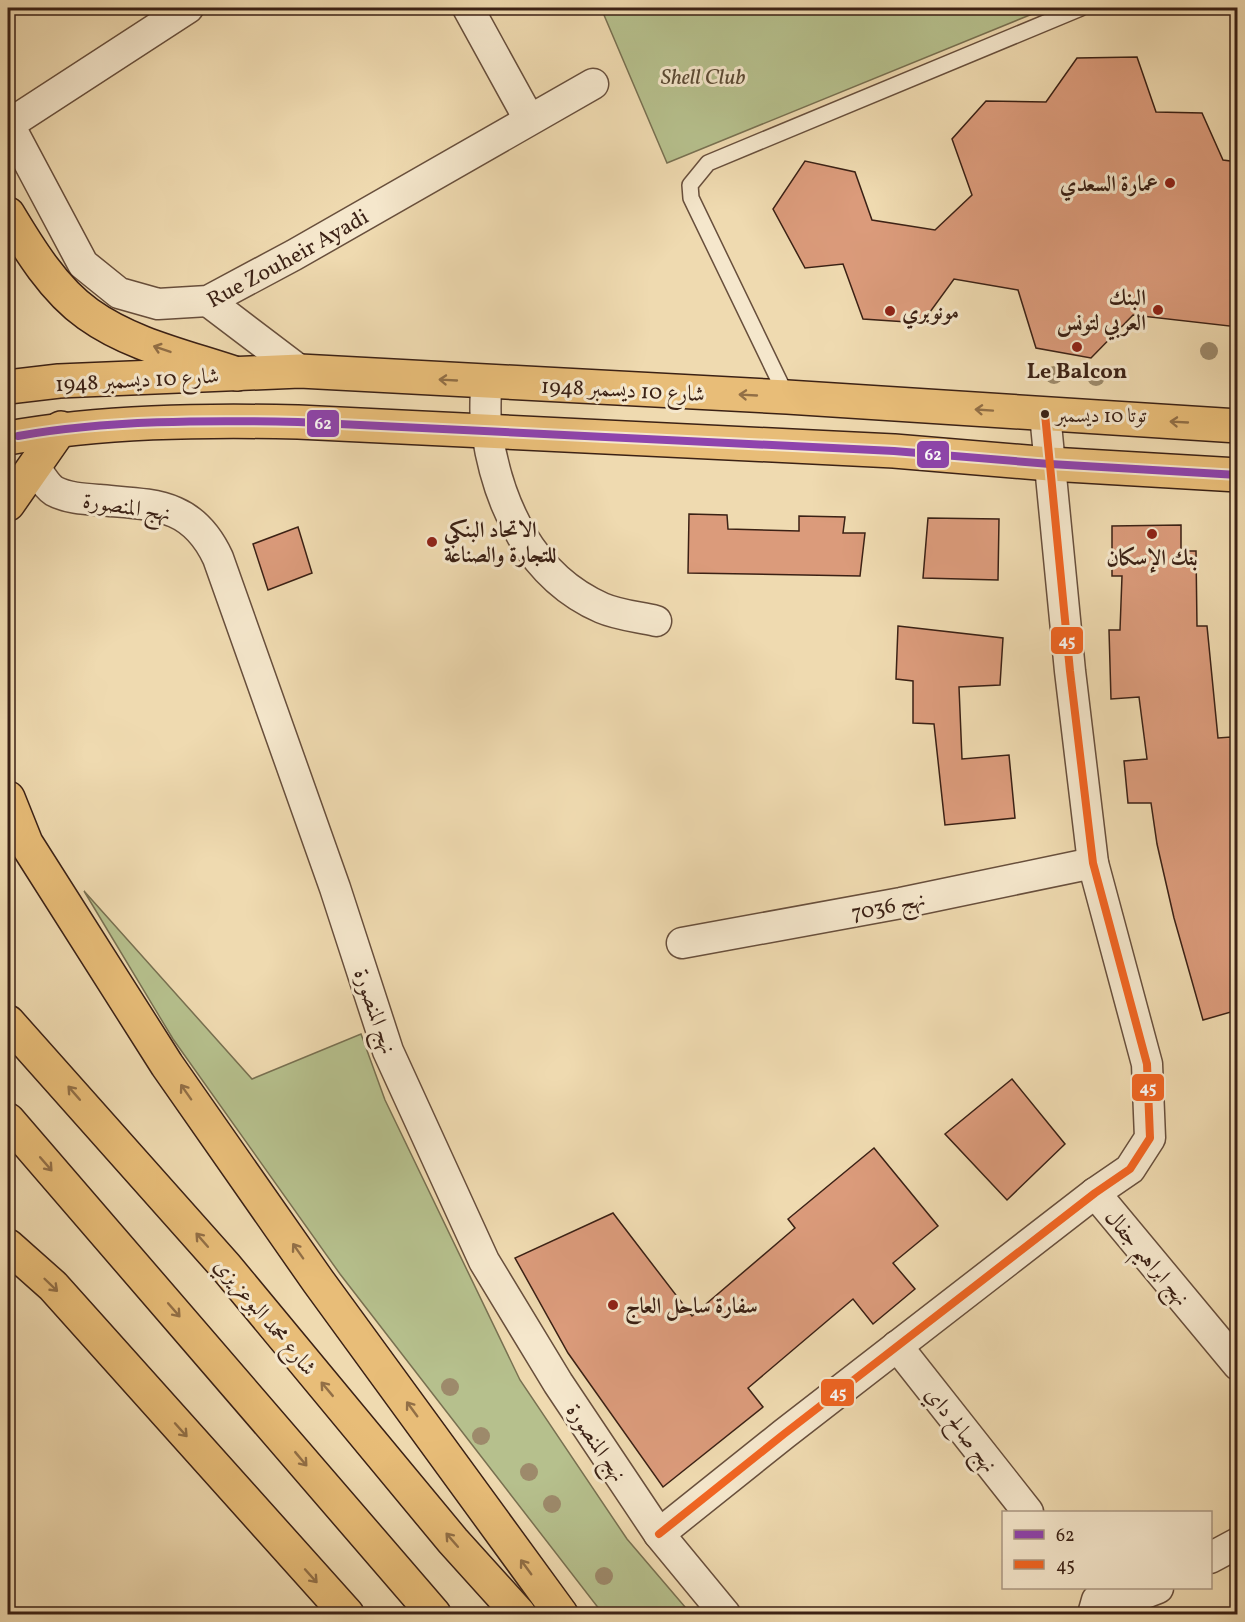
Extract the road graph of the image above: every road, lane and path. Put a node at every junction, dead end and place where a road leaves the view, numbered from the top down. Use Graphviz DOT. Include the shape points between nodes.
graph roads {
  1 [pos="188,8"];
  2 [pos="468,8"];
  3 [pos="1081,8"];
  4 [pos="594,84"];
  5 [pos="530,119"];
  6 [pos="8,124"];
  7 [pos="8,214"];
  8 [pos="207,300"];
  9 [pos="300,371"];
  10 [pos="237,374"];
  11 [pos="486,382"];
  12 [pos="8,387"];
  13 [pos="788,397"];
  14 [pos="1045,414"];
  15 [pos="1238,426"];
  16 [pos="61,429"];
  17 [pos="486,431"];
  18 [pos="8,438"];
  19 [pos="1050,464"];
  20 [pos="34,466"];
  21 [pos="1238,475"];
  22 [pos="8,504"];
  23 [pos="656,621"];
  24 [pos="8,798"];
  25 [pos="1093,863"];
  26 [pos="681,943"];
  27 [pos="8,1022"];
  28 [pos="8,1120"];
  29 [pos="1095,1193"];
  30 [pos="8,1246"];
  31 [pos="897,1346"];
  32 [pos="1238,1365"];
  33 [pos="1027,1511"];
  34 [pos="659,1534"];
  35 [pos="1238,1544"];
  36 [pos="1212,1557"];
  37 [pos="1153,1589"];
  38 [pos="1092,1601"];
  39 [pos="347,1614"];
  40 [pos="434,1614"];
  41 [pos="519,1614"];
  42 [pos="561,1614"];
  43 [pos="725,1614"];
  1 -- 6 [label="street"];
  2 -- 5 [label="street"];
  3 -- 13 [label="lane" via="708,163 690,185 691,198"];
  4 -- 5 [label="street, Rue Zouheir Ayadi"];
  5 -- 8 [label="street, Rue Zouheir Ayadi" via="294,255"];
  6 -- 8 [label="street, Rue Zouheir Ayadi" via="83,264 119,293 158,304"];
  10 -- 7 [label="main road, one-way" via="116,332 86,313 48,275"];
  8 -- 9 [label="street"];
  9 -- 10 [label="main road, شارع 10 ديسمبر 1948"];
  11 -- 9 [label="main road, شارع 10 ديسمبر 1948, one-way"];
  10 -- 12 [label="main road, شارع 10 ديسمبر 1948" via="58,381"];
  13 -- 11 [label="main road, شارع 10 ديسمبر 1948, one-way"];
  11 -- 17 [label="street"];
  14 -- 13 [label="main road, شارع 10 ديسمبر 1948, one-way"];
  15 -- 14 [label="main road, شارع 10 ديسمبر 1948, one-way"];
  14 -- 19 [label="street, نهج ابراهيم جفال"];
  16 -- 17 [label="main road, شارع 10 ديسمبر 1948" via="245,421"];
  16 -- 18 [label="main road, شارع 10 ديسمبر 1948"];
  16 -- 20 [label="main road"];
  17 -- 19 [label="main road, شارع 10 ديسمبر 1948" via="894,451"];
  17 -- 23 [label="street" via="511,518 534,556 569,588 603,608"];
  19 -- 21 [label="main road, شارع 10 ديسمبر 1948"];
  19 -- 25 [label="street, نهج ابراهيم جفال"];
  20 -- 22 [label="main road"];
  20 -- 34 [label="street, نهج المنصورة" via="53,490 78,499 162,507 185,516 207,536 335,888 388,1051 430,1147 484,1261 558,1383"];
  42 -- 24 [label="main road, one-way" via="318,1281 167,1065 26,843"];
  25 -- 26 [label="street, نهج 7036"];
  25 -- 29 [label="street, نهج ابراهيم جفال" via="1147,1065 1150,1138 1130,1169"];
  41 -- 27 [label="main road, شارع محمد البوعزيزي, one-way" via="453,1541 226,1267"];
  28 -- 40 [label="main road, one-way"];
  29 -- 31 [label="street"];
  29 -- 32 [label="street, نهج ابراهيم جفال"];
  30 -- 39 [label="main road, one-way" via="53,1286"];
  31 -- 33 [label="street, نهج صالح داي"];
  31 -- 34 [label="street"];
  34 -- 43 [label="street, نهج المنصورة"];
  35 -- 36 [label="street"];
  37 -- 38 [label="street" via="1119,1603"];
}
